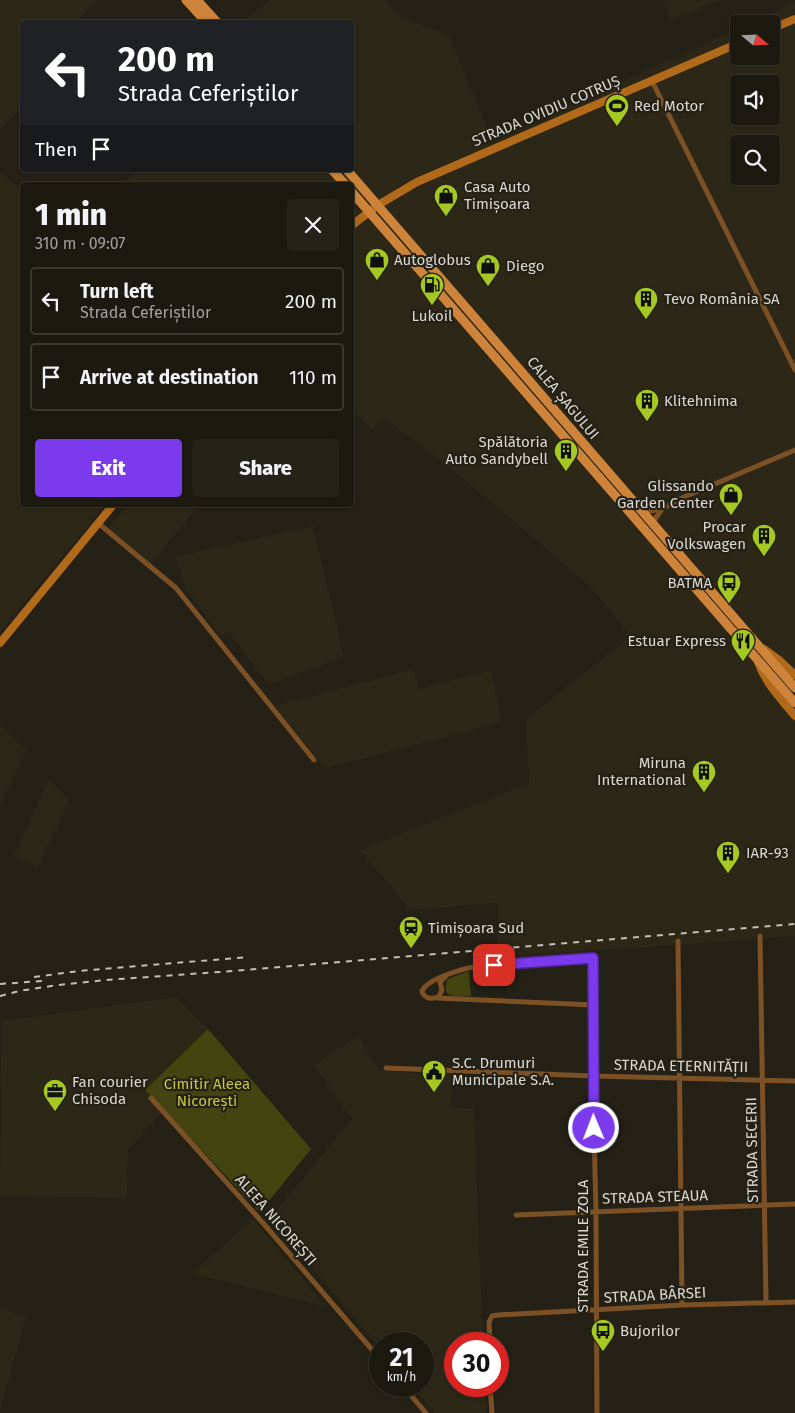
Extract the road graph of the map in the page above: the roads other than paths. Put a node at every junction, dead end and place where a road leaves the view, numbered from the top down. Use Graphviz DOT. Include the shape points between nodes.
graph roads {
  1 [pos="186,0"];
  2 [pos="197,0"];
  3 [pos="795,19"];
  4 [pos="204,20"];
  5 [pos="215,20"];
  6 [pos="780,25"];
  7 [pos="730,47"];
  8 [pos="652,81"];
  9 [pos="334,172"];
  10 [pos="349,172"];
  11 [pos="343,182"];
  12 [pos="354,195"];
  13 [pos="378,205"];
  14 [pos="368,211"];
  15 [pos="354,223"];
  16 [pos="794,368"];
  17 [pos="795,450"];
  18 [pos="111,507"];
  19 [pos="662,509"];
  20 [pos="642,512"];
  21 [pos="98,523"];
  22 [pos="653,525"];
  23 [pos="0,643"];
  24 [pos="758,646"];
  25 [pos="756,658"];
  26 [pos="795,675"];
  27 [pos="795,688"];
  28 [pos="795,703"];
  29 [pos="795,716"];
  30 [pos="314,760"];
  31 [pos="760,936"];
  32 [pos="678,941"];
  33 [pos="446,976"];
  34 [pos="431,982"];
  35 [pos="441,988"];
  36 [pos="434,998"];
  37 [pos="447,998"];
  38 [pos="594,1004"];
  39 [pos="386,1068"];
  40 [pos="594,1076"];
  41 [pos="679,1078"];
  42 [pos="763,1080"];
  43 [pos="795,1081"];
  44 [pos="151,1098"];
  45 [pos="795,1204"];
  46 [pos="766,1205"];
  47 [pos="682,1209"];
  48 [pos="596,1212"];
  49 [pos="516,1215"];
  50 [pos="766,1302"];
  51 [pos="795,1302"];
  52 [pos="682,1305"];
  53 [pos="596,1310"];
  54 [pos="489,1332"];
  55 [pos="369,1346"];
  56 [pos="412,1397"];
  57 [pos="491,1397"];
  58 [pos="426,1413"];
  59 [pos="492,1413"];
  60 [pos="598,1413"];
  1 -- 4 [label="main road"];
  2 -- 5 [label="main road"];
  3 -- 6 [label="main road"];
  7 -- 8 [label="main road, STRADA OVIDIU COTRUȘ"];
  8 -- 13 [label="main road, STRADA OVIDIU COTRUȘ" via="417,182"];
  8 -- 16 [label="street"];
  9 -- 11 [label="main road"];
  10 -- 13 [label="main road, CALEA ȘAGULUI"];
  12 -- 14 [label="main road, CALEA ȘAGULUI"];
  13 -- 14 [label="main road, STRADA OVIDIU COTRUȘ"];
  13 -- 20 [label="main road, CALEA ȘAGULUI"];
  14 -- 15 [label="main road, STRADA OVIDIU COTRUȘ"];
  14 -- 25 [label="main road, CALEA ȘAGULUI"];
  17 -- 19 [label="street"];
  18 -- 21 [label="main road"];
  19 -- 20 [label="street"];
  19 -- 22 [label="street"];
  20 -- 22 [label="main road, CALEA ȘAGULUI"];
  21 -- 23 [label="main road"];
  21 -- 30 [label="street" via="176,588"];
  22 -- 24 [label="main road, CALEA ȘAGULUI"];
  24 -- 26 [label="main road, CALEA ȘAGULUI"];
  24 -- 27 [label="main road, CALEA ȘAGULUI"];
  25 -- 28 [label="main road, CALEA ȘAGULUI"];
  25 -- 29 [label="main road, CALEA ȘAGULUI" via="766,680"];
  31 -- 42 [label="street, STRADA SECERII"];
  32 -- 41 [label="street"];
  33 -- 34 [label="street"];
  33 -- 35 [label="street" via="441,980"];
  33 -- 38 [label="street, STRADA EMILE ZOLA" via="474,967 593,958"];
  34 -- 35 [label="street" via="437,982"];
  34 -- 36 [label="street" via="422,992 424,996"];
  35 -- 36 [label="street" via="440,995"];
  35 -- 37 [label="street"];
  36 -- 37 [label="street"];
  37 -- 38 [label="street"];
  38 -- 40 [label="street, STRADA EMILE ZOLA"];
  39 -- 40 [label="street, STRADA ETERNITĂȚII"];
  40 -- 41 [label="street, STRADA ETERNITĂȚII"];
  40 -- 48 [label="street, STRADA EMILE ZOLA"];
  41 -- 42 [label="street, STRADA ETERNITĂȚII"];
  41 -- 47 [label="street"];
  42 -- 43 [label="street, STRADA ETERNITĂȚII"];
  42 -- 46 [label="street, STRADA SECERII"];
  44 -- 55 [label="street, ALEEA NICOREȘTI"];
  45 -- 46 [label="street, STRADA STEAUA"];
  46 -- 47 [label="street, STRADA STEAUA"];
  46 -- 50 [label="street, STRADA SECERII"];
  47 -- 48 [label="street, STRADA STEAUA"];
  47 -- 52 [label="street"];
  48 -- 49 [label="street, STRADA STEAUA"];
  48 -- 53 [label="street, STRADA EMILE ZOLA"];
  50 -- 51 [label="street, STRADA BÂRSEI"];
  50 -- 52 [label="street, STRADA BÂRSEI"];
  52 -- 53 [label="street, STRADA BÂRSEI"];
  53 -- 54 [label="street, STRADA BÂRSEI" via="492,1316"];
  53 -- 60 [label="street, STRADA EMILE ZOLA"];
  56 -- 58 [label="street"];
  57 -- 59 [label="street"];
}
